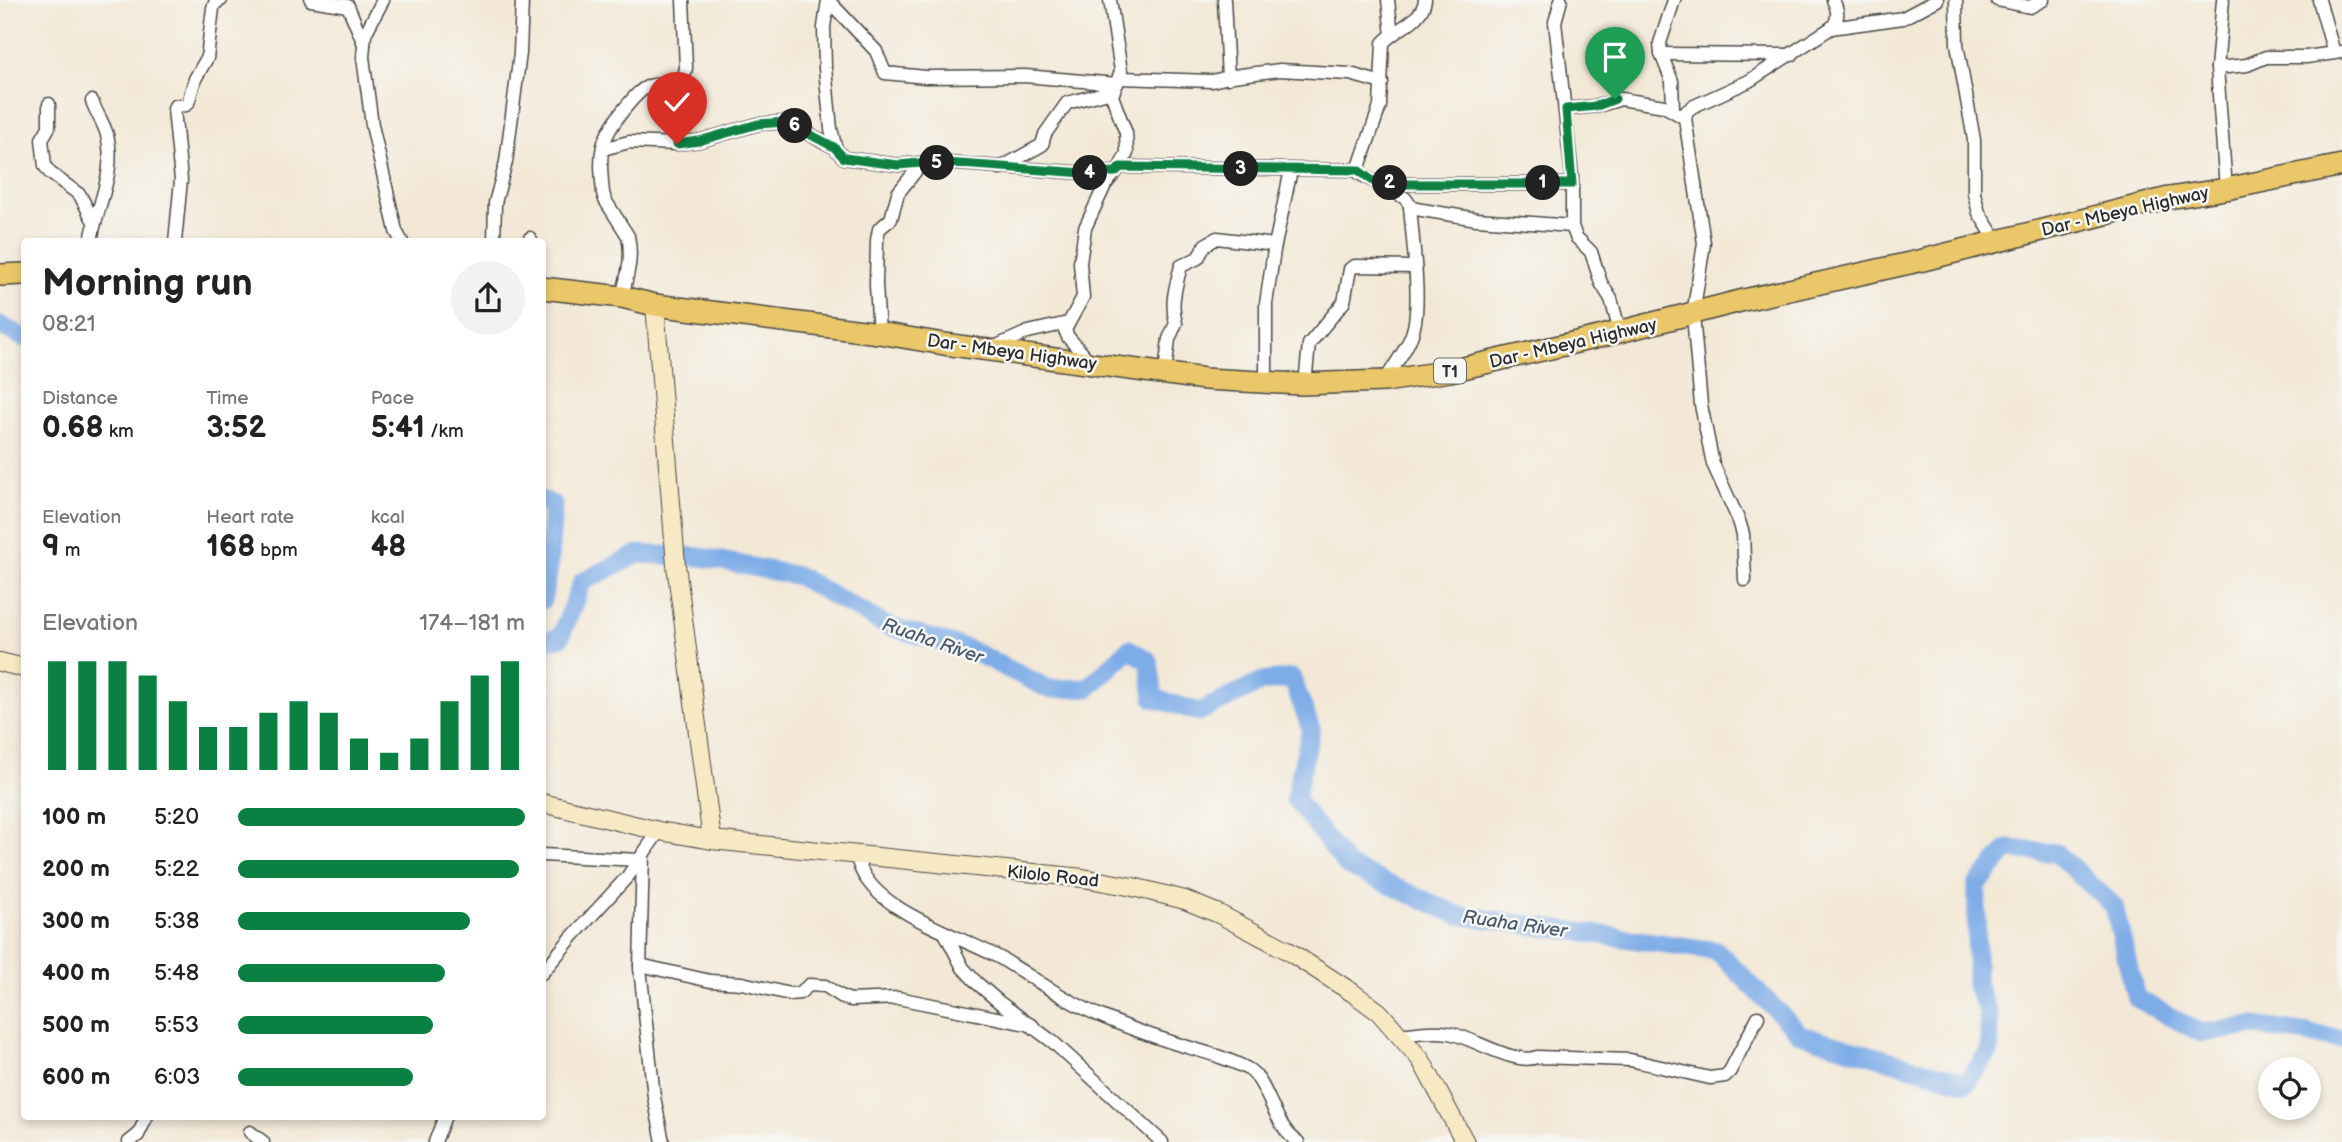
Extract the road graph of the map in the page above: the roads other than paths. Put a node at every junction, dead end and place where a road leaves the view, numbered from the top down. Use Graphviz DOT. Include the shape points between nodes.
graph roads {
  1 [pos="221,0"];
  2 [pos="311,0"];
  3 [pos="383,0"];
  4 [pos="522,0"];
  5 [pos="683,0"];
  6 [pos="828,0"];
  7 [pos="1110,0"];
  8 [pos="1224,0"];
  9 [pos="1388,0"];
  10 [pos="1425,0"];
  11 [pos="1561,0"];
  12 [pos="1674,0"];
  13 [pos="1833,0"];
  14 [pos="1937,0"];
  15 [pos="1956,0"];
  16 [pos="1997,0"];
  17 [pos="2043,0"];
  18 [pos="2224,0"];
  19 [pos="2319,0"];
  20 [pos="1831,28"];
  21 [pos="1392,35"];
  22 [pos="364,44"];
  23 [pos="2338,52"];
  24 [pos="1661,54"];
  25 [pos="1792,55"];
  26 [pos="2217,68"];
  27 [pos="1228,78"];
  28 [pos="1382,83"];
  29 [pos="1116,85"];
  30 [pos="92,100"];
  31 [pos="49,104"];
  32 [pos="1566,109"];
  33 [pos="1673,109"];
  34 [pos="1685,118"];
  35 [pos="603,149"];
  36 [pos="835,149"];
  37 [pos="922,163"];
  38 [pos="2342,165"];
  39 [pos="1000,168"];
  40 [pos="1118,170"];
  41 [pos="1291,170"];
  42 [pos="1358,170"];
  43 [pos="1377,184"];
  44 [pos="1572,184"];
  45 [pos="2226,189"];
  46 [pos="1410,208"];
  47 [pos="94,222"];
  48 [pos="1572,226"];
  49 [pos="92,238"];
  50 [pos="175,238"];
  51 [pos="400,238"];
  52 [pos="494,238"];
  53 [pos="1996,240"];
  54 [pos="1275,245"];
  55 [pos="1414,267"];
  56 [pos="21,274"];
  57 [pos="0,275"];
  58 [pos="546,288"];
  59 [pos="622,297"];
  60 [pos="655,305"];
  61 [pos="1693,315"];
  62 [pos="1068,323"];
  63 [pos="879,332"];
  64 [pos="1620,332"];
  65 [pos="987,349"];
  66 [pos="1090,362"];
  67 [pos="1165,373"];
  68 [pos="1385,381"];
  69 [pos="1266,383"];
  70 [pos="1305,384"];
  71 [pos="1745,580"];
  72 [pos="0,662"];
  73 [pos="21,667"];
  74 [pos="546,804"];
  75 [pos="659,831"];
  76 [pos="712,840"];
  77 [pos="546,855"];
  78 [pos="857,855"];
  79 [pos="641,857"];
  80 [pos="945,933"];
  81 [pos="640,965"];
  82 [pos="546,968"];
  83 [pos="1758,1017"];
  84 [pos="1032,1025"];
  85 [pos="1400,1035"];
  86 [pos="145,1120"];
  87 [pos="443,1120"];
  88 [pos="250,1132"];
  89 [pos="129,1142"];
  90 [pos="263,1142"];
  91 [pos="435,1142"];
  92 [pos="663,1142"];
  93 [pos="1162,1142"];
  94 [pos="1298,1142"];
  95 [pos="1465,1142"];
  1 -- 50 [label="street" via="213,8 207,58 188,103 174,107 181,180"];
  2 -- 22 [label="street" via="348,6"];
  3 -- 22 [label="street"];
  4 -- 52 [label="street" via="520,53"];
  5 -- 35 [label="street" via="684,77 678,83 647,87 636,95 609,128"];
  6 -- 29 [label="street" via="876,51 885,73 1026,76"];
  6 -- 36 [label="street" via="825,68"];
  7 -- 29 [label="street" via="1121,68"];
  8 -- 27 [label="street"];
  9 -- 21 [label="street"];
  10 -- 21 [label="street" via="1420,12"];
  11 -- 32 [label="street" via="1555,22"];
  12 -- 24 [label="street" via="1660,43"];
  13 -- 20 [label="street" via="1838,13"];
  14 -- 20 [label="street" via="1903,18"];
  15 -- 53 [label="street" via="1958,51 1974,140 1974,193 1979,213"];
  16 -- 17 [label="street" via="2021,7"];
  18 -- 26 [label="street"];
  19 -- 23 [label="street"];
  20 -- 25 [label="street"];
  21 -- 28 [label="street" via="1383,43"];
  22 -- 51 [label="street" via="372,125"];
  23 -- 26 [label="street" via="2266,57 2247,65"];
  24 -- 25 [label="street"];
  24 -- 33 [label="street" via="1672,82"];
  25 -- 34 [label="street" via="1692,107"];
  26 -- 45 [label="street"];
  27 -- 28 [label="street" via="1280,70 1350,74"];
  27 -- 29 [label="street"];
  28 -- 42 [label="street" via="1378,112"];
  29 -- 39 [label="street" via="1067,103 1042,145"];
  29 -- 40 [label="street" via="1112,99 1126,133 1127,153"];
  30 -- 47 [label="street" via="108,136 109,153 108,181"];
  31 -- 47 [label="street" via="49,127 42,139 45,166 80,195"];
  32 -- 33 [label="street" via="1621,99"];
  32 -- 44 [label="street"];
  33 -- 34 [label="street"];
  34 -- 61 [label="street" via="1704,243"];
  35 -- 36 [label="street" via="629,142 699,141 758,124 786,122"];
  35 -- 59 [label="street" via="604,200 630,243"];
  36 -- 37 [label="street" via="844,158 898,165"];
  37 -- 39 [label="street"];
  37 -- 63 [label="street" via="898,193 891,219 880,229 877,240"];
  38 -- 45 [label="highway, Dar - Mbeya Highway / T1"];
  39 -- 40 [label="street" via="1084,173"];
  40 -- 41 [label="street"];
  40 -- 62 [label="street" via="1105,185 1085,228 1080,263 1083,297"];
  41 -- 42 [label="street"];
  41 -- 54 [label="street"];
  42 -- 43 [label="street"];
  43 -- 44 [label="street"];
  43 -- 46 [label="street" via="1405,198"];
  44 -- 48 [label="street"];
  45 -- 53 [label="highway, Dar - Mbeya Highway / T1" via="2169,198"];
  46 -- 48 [label="street" via="1477,219"];
  46 -- 55 [label="street"];
  47 -- 49 [label="street"];
  48 -- 64 [label="street" via="1591,252"];
  53 -- 61 [label="highway, Dar - Mbeya Highway / T1"];
  54 -- 67 [label="street" via="1217,238 1205,245 1198,258 1181,265 1172,312 1176,323"];
  54 -- 69 [label="street" via="1266,304"];
  55 -- 68 [label="street" via="1414,330"];
  55 -- 70 [label="street" via="1350,269 1344,302 1309,345"];
  56 -- 57 [label="highway"];
  58 -- 59 [label="highway, Dar - Mbeya Highway / T1"];
  59 -- 60 [label="highway, Dar - Mbeya Highway / T1"];
  60 -- 63 [label="highway, Dar - Mbeya Highway / T1"];
  60 -- 76 [label="main road" via="676,565"];
  61 -- 64 [label="highway, Dar - Mbeya Highway / T1"];
  61 -- 71 [label="street" via="1707,440 1743,534"];
  62 -- 65 [label="street" via="1028,332"];
  62 -- 66 [label="street" via="1068,337"];
  63 -- 65 [label="highway, Dar - Mbeya Highway / T1"];
  64 -- 68 [label="highway, Dar - Mbeya Highway / T1"];
  65 -- 66 [label="highway, Dar - Mbeya Highway / T1"];
  66 -- 67 [label="highway, Dar - Mbeya Highway / T1"];
  67 -- 69 [label="highway, Dar - Mbeya Highway / T1"];
  68 -- 70 [label="highway, Dar - Mbeya Highway / T1"];
  69 -- 70 [label="highway, Dar - Mbeya Highway / T1"];
  72 -- 73 [label="main road"];
  74 -- 75 [label="main road, Kilolo Road"];
  75 -- 76 [label="main road, Kilolo Road"];
  75 -- 79 [label="street"];
  76 -- 78 [label="main road, Kilolo Road"];
  77 -- 79 [label="street"];
  78 -- 80 [label="street" via="859,868 874,889"];
  78 -- 85 [label="main road, Kilolo Road" via="1083,878 1185,900 1285,949 1370,1006"];
  79 -- 81 [label="street"];
  79 -- 82 [label="street"];
  80 -- 84 [label="street" via="963,968"];
  80 -- 94 [label="street" via="1103,1017 1224,1057 1252,1071 1286,1132"];
  81 -- 84 [label="street" via="790,994 819,984 851,1000 898,998"];
  81 -- 92 [label="street"];
  83 -- 85 [label="street" via="1730,1071 1710,1079 1630,1060 1524,1059 1451,1033"];
  84 -- 93 [label="street"];
  85 -- 95 [label="main road, Kilolo Road" via="1421,1060"];
  86 -- 89 [label="street"];
  87 -- 91 [label="street"];
  88 -- 90 [label="street"];
}
